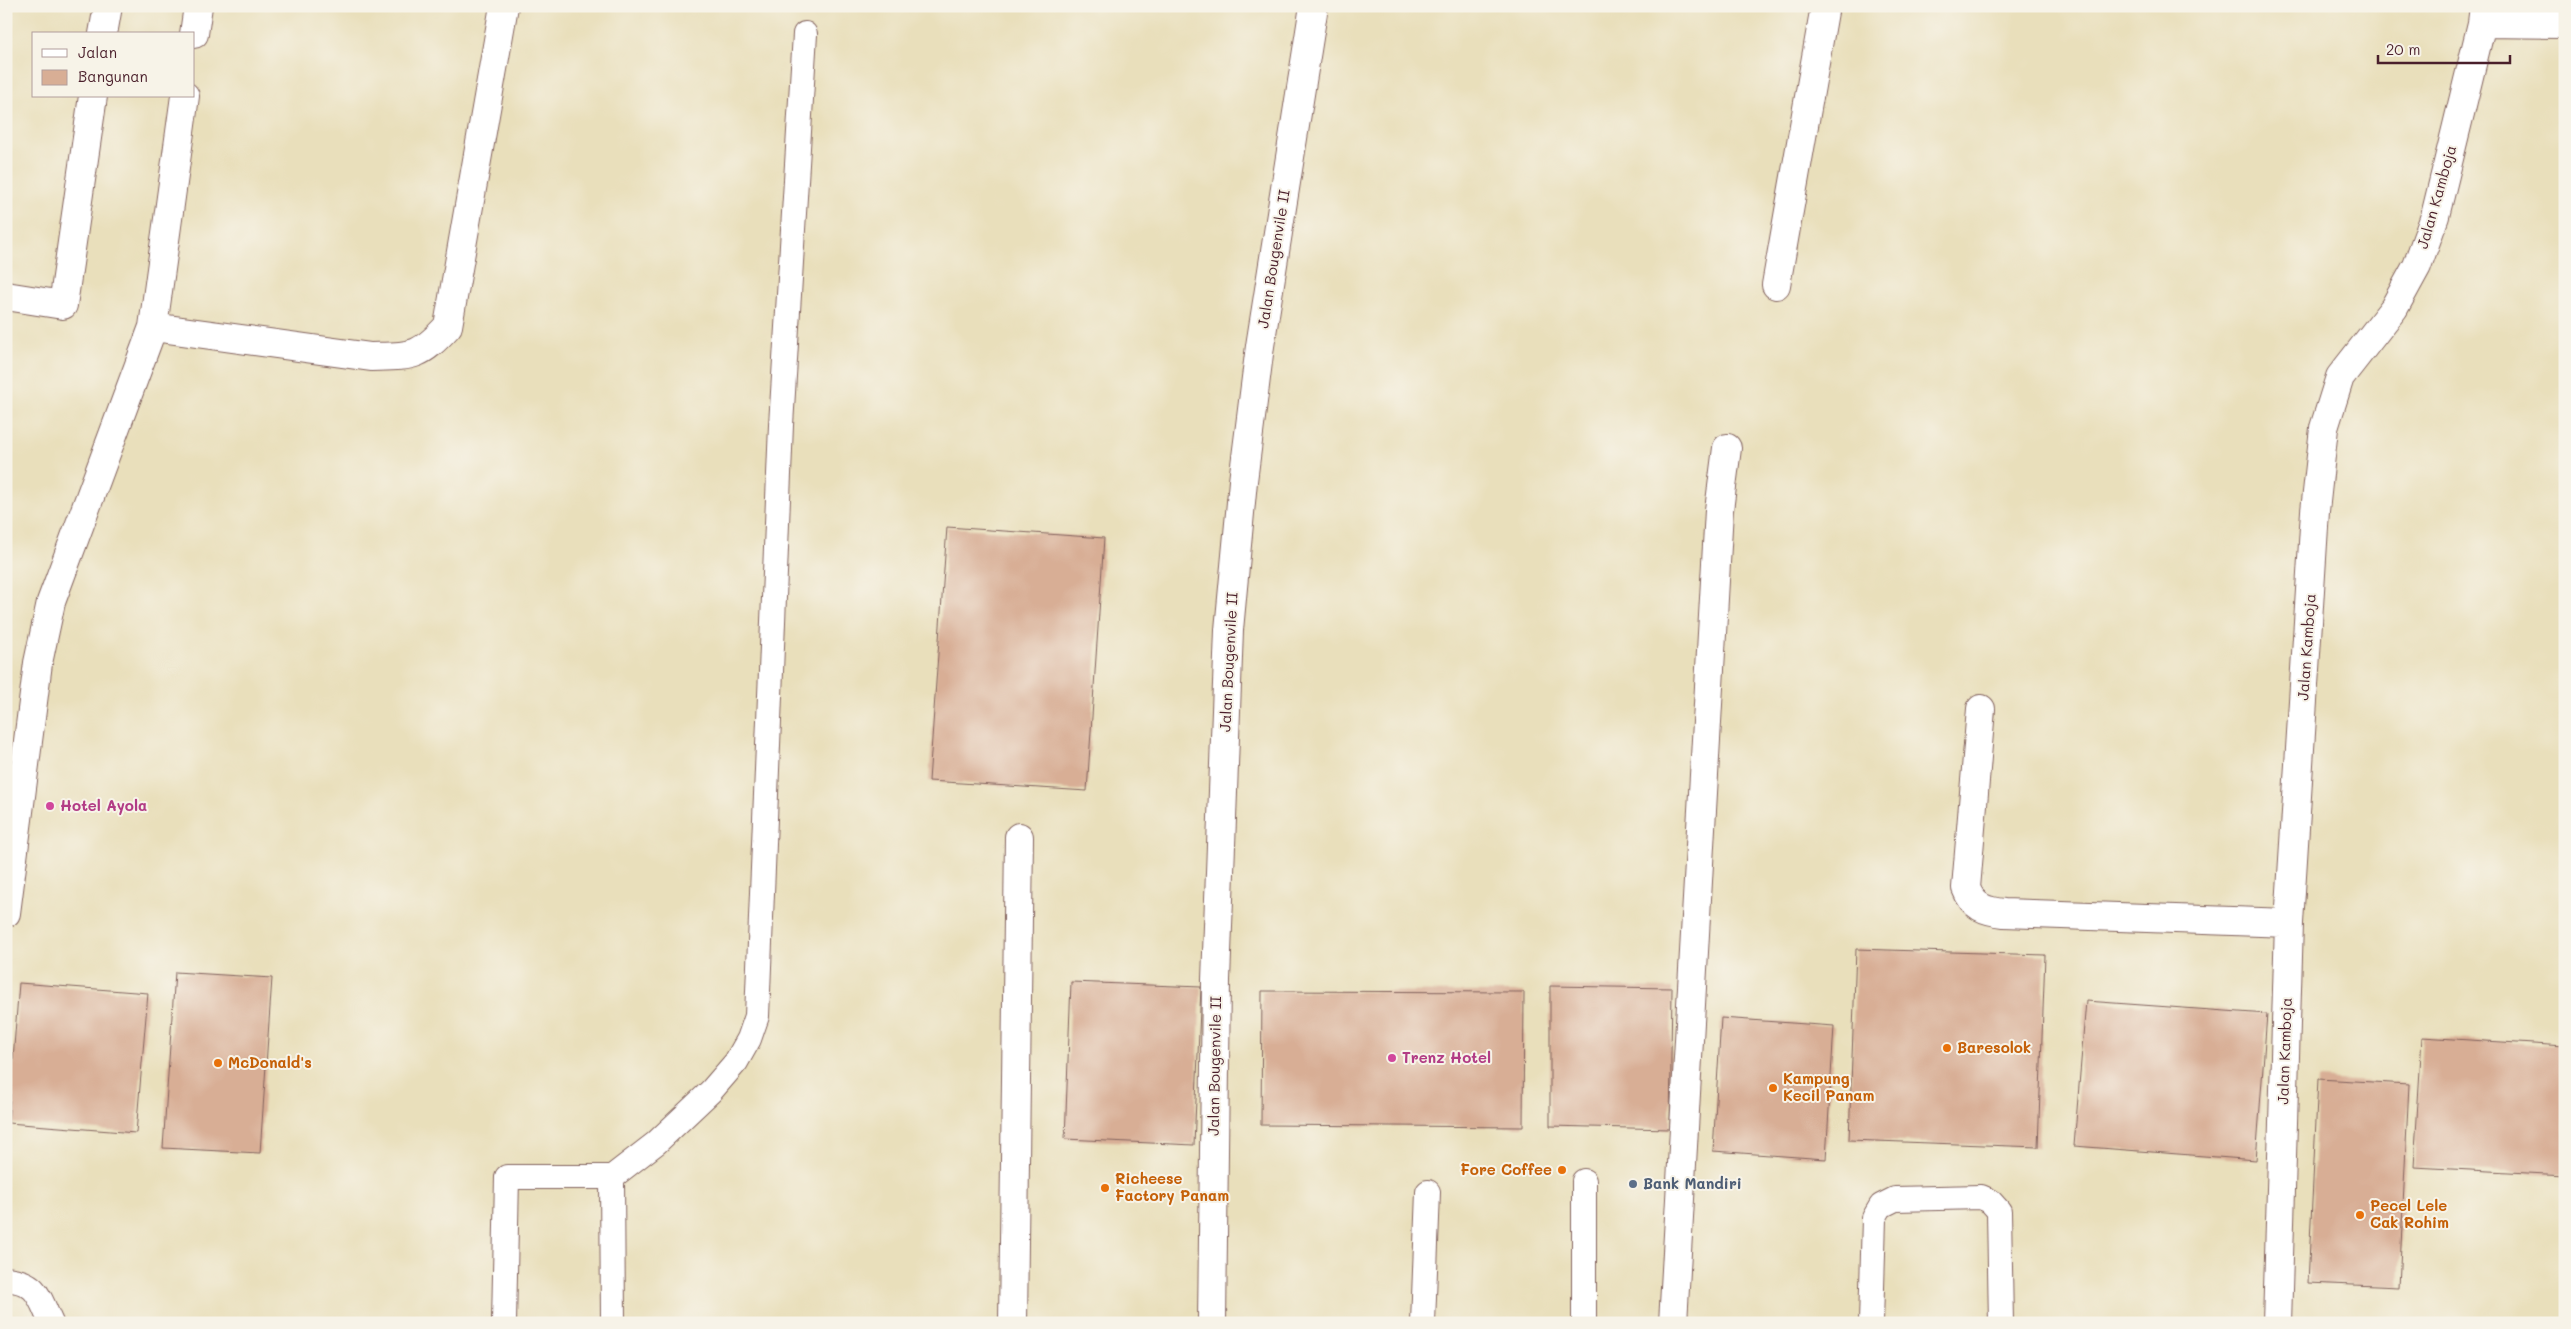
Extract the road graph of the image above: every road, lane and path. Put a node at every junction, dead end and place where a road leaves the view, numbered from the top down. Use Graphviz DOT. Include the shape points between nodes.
graph roads {
  1 [pos="108,6"];
  2 [pos="198,6"];
  3 [pos="504,6"];
  4 [pos="1314,6"];
  5 [pos="1825,6"];
  6 [pos="2483,14"];
  7 [pos="2565,24"];
  8 [pos="103,32"];
  9 [pos="194,32"];
  10 [pos="805,34"];
  11 [pos="94,98"];
  12 [pos="185,98"];
  13 [pos="1776,285"];
  14 [pos="6,296"];
  15 [pos="153,327"];
  16 [pos="1727,448"];
  17 [pos="1981,709"];
  18 [pos="1019,837"];
  19 [pos="6,913"];
  20 [pos="2289,923"];
  21 [pos="612,1177"];
  22 [pos="1584,1181"];
  23 [pos="1428,1192"];
  24 [pos="6,1279"];
  25 [pos="51,1323"];
  26 [pos="504,1323"];
  27 [pos="613,1323"];
  28 [pos="1013,1323"];
  29 [pos="1212,1323"];
  30 [pos="1423,1323"];
  31 [pos="1584,1323"];
  32 [pos="1673,1323"];
  33 [pos="1871,1323"];
  34 [pos="2001,1323"];
  35 [pos="2276,1323"];
  1 -- 8 [label="street"];
  2 -- 9 [label="street"];
  3 -- 15 [label="street" via="448,326 429,346 407,356 371,356"];
  4 -- 29 [label="street, Jalan Bougenvile II" via="1260,346 1229,630 1216,980"];
  5 -- 13 [label="street"];
  6 -- 7 [label="street"];
  6 -- 20 [label="street, Jalan Kamboja" via="2435,216 2417,266 2394,308 2340,377 2324,428 2315,511"];
  10 -- 21 [label="lane" via="781,425 757,1016 736,1062 711,1091 656,1143"];
  11 -- 14 [label="street" via="63,305"];
  12 -- 15 [label="street"];
  15 -- 19 [label="street" via="51,602 38,663"];
  16 -- 32 [label="street" via="1719,510"];
  17 -- 20 [label="street" via="1966,888 1971,901 1986,911 2004,914"];
  18 -- 28 [label="street"];
  20 -- 35 [label="street, Jalan Kamboja"];
  21 -- 26 [label="lane" via="507,1177"];
  21 -- 27 [label="lane"];
  22 -- 31 [label="lane"];
  23 -- 30 [label="lane"];
  24 -- 25 [label="lane" via="21,1280 38,1291"];
  33 -- 34 [label="lane" via="1874,1218 1881,1206 1895,1199 1981,1198 1990,1201 1999,1211"];
}
